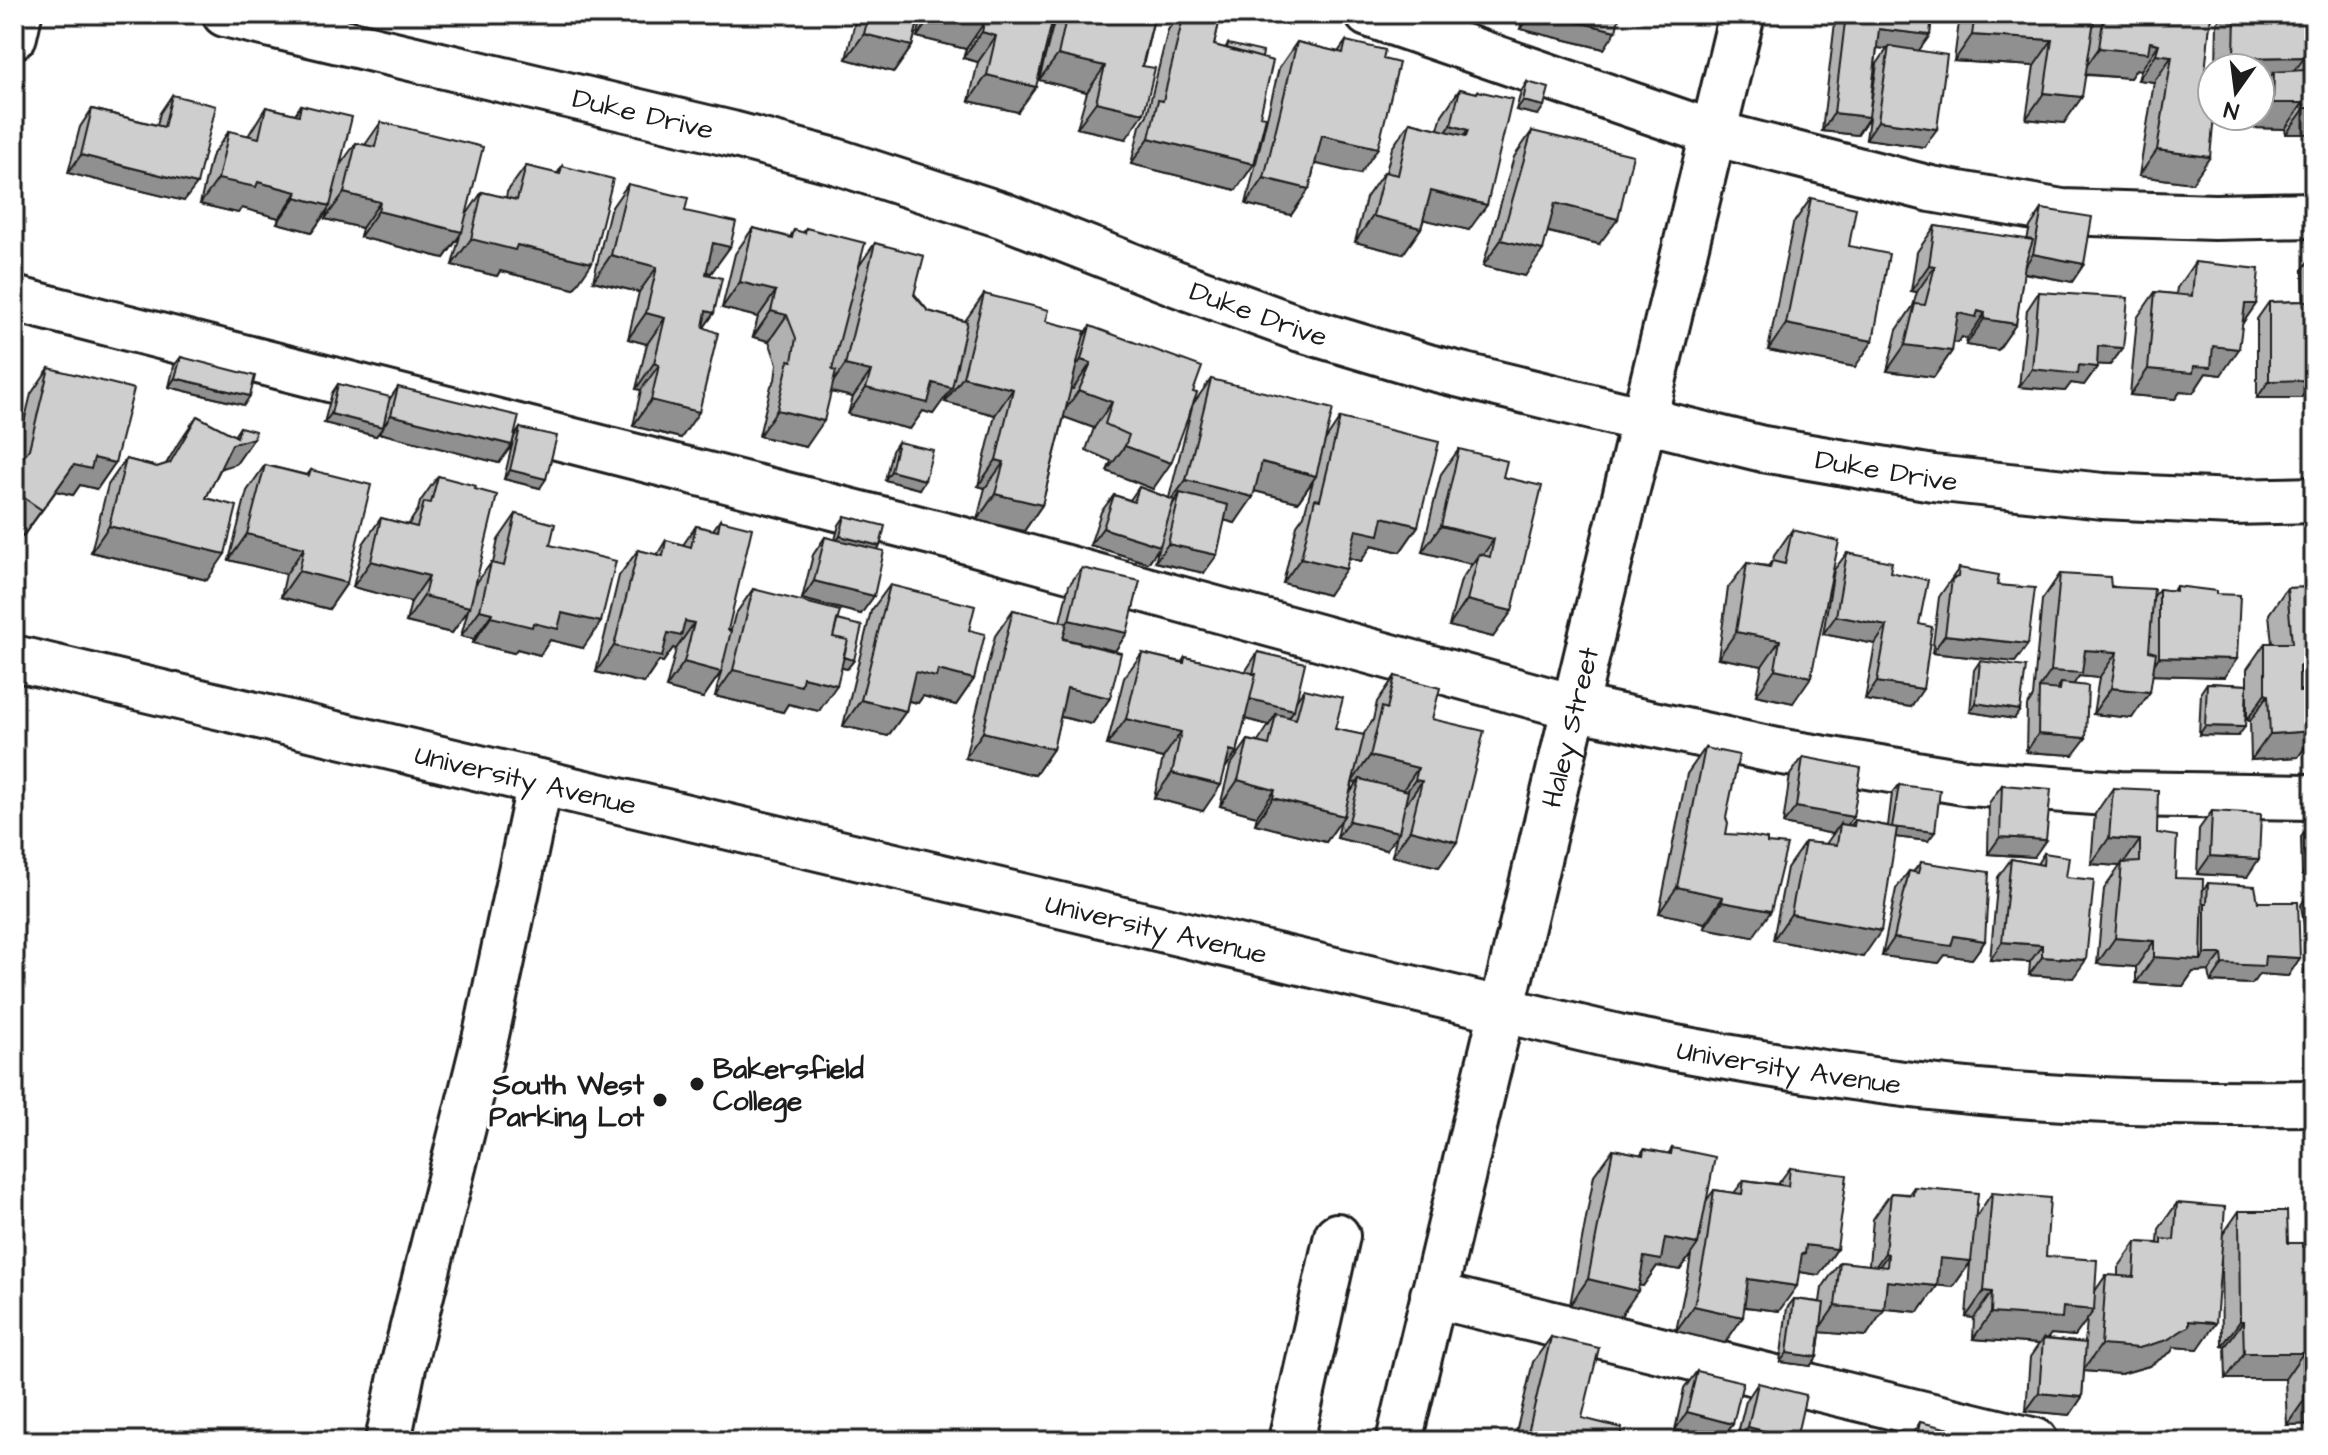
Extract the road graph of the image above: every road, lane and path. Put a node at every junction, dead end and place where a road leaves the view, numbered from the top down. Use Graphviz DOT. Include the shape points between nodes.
graph roads {
  1 [pos="19,14"];
  2 [pos="225,14"];
  3 [pos="1368,14"];
  4 [pos="1742,14"];
  5 [pos="1438,26"];
  6 [pos="14,36"];
  7 [pos="1713,133"];
  8 [pos="2314,215"];
  9 [pos="14,299"];
  10 [pos="1645,421"];
  11 [pos="2314,500"];
  12 [pos="14,658"];
  13 [pos="1574,707"];
  14 [pos="540,782"];
  15 [pos="2314,797"];
  16 [pos="1500,1010"];
  17 [pos="2314,1103"];
  18 [pos="1337,1236"];
  19 [pos="1433,1295"];
  20 [pos="388,1441"];
  21 [pos="1291,1441"];
  22 [pos="1399,1441"];
  23 [pos="2035,1441"];
  1 -- 6 [label="street"];
  2 -- 10 [label="street, Duke Drive" via="835,161 1002,215 1301,329"];
  3 -- 5 [label="street"];
  4 -- 7 [label="street, Haley Street"];
  5 -- 7 [label="street"];
  7 -- 8 [label="street" via="1931,189 2062,212"];
  7 -- 10 [label="street, Haley Street"];
  9 -- 13 [label="street" via="971,542"];
  10 -- 11 [label="street, Duke Drive" via="1763,449 1933,478 2103,496"];
  10 -- 13 [label="street, Haley Street"];
  12 -- 14 [label="street, University Avenue"];
  13 -- 15 [label="street" via="1777,751 1970,783 2120,794"];
  13 -- 16 [label="street, Haley Street"];
  14 -- 16 [label="street, University Avenue"];
  14 -- 20 [label="street" via="486,1035"];
  16 -- 17 [label="street, University Avenue" via="1766,1065 1914,1086 2064,1099"];
  16 -- 19 [label="street, Haley Street"];
  18 -- 21 [label="street"];
  19 -- 22 [label="street, Haley Street"];
  19 -- 23 [label="street"];
}
